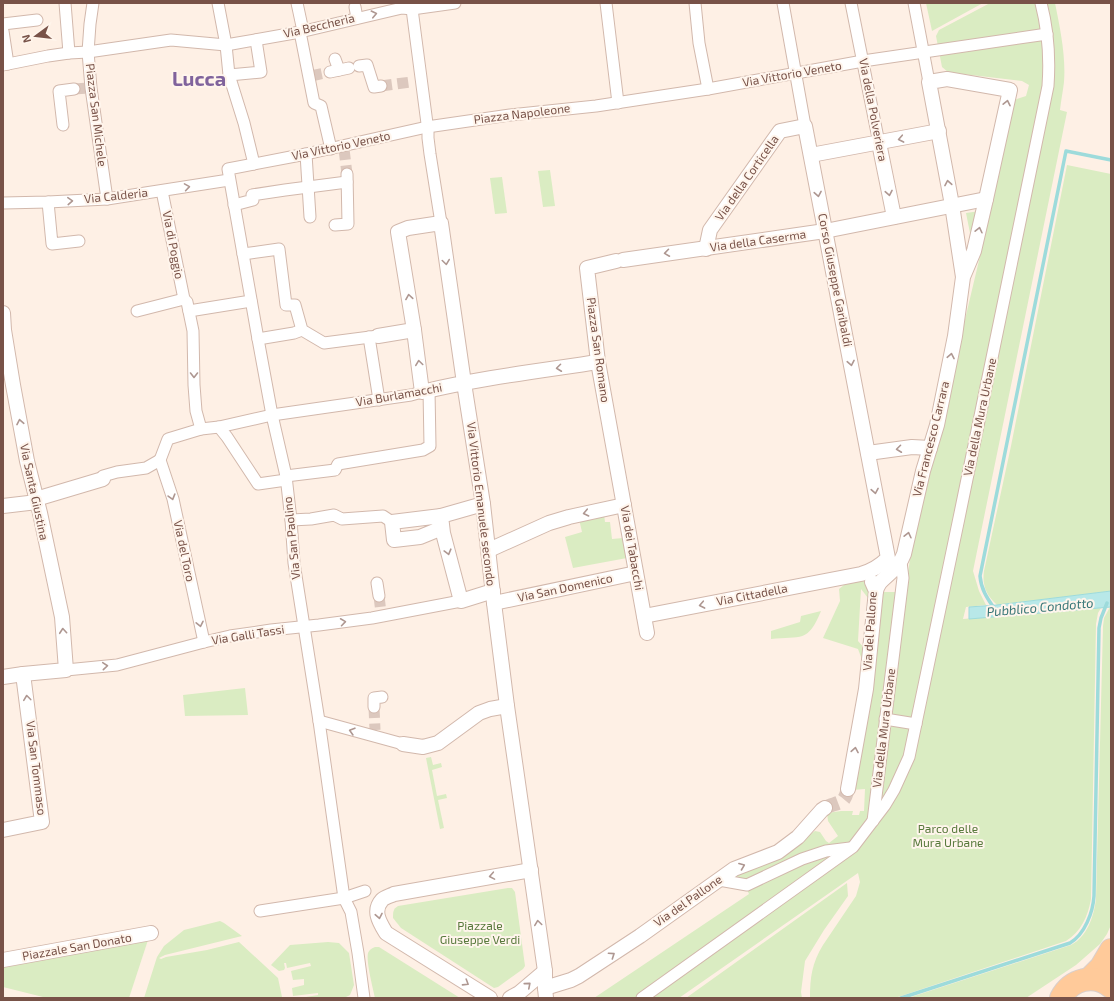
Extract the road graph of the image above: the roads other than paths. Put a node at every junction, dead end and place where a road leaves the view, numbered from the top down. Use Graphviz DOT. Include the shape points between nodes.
graph roads {
  1 [pos="64,3"];
  2 [pos="93,3"];
  3 [pos="218,3"];
  4 [pos="297,3"];
  5 [pos="455,3"];
  6 [pos="606,3"];
  7 [pos="695,3"];
  8 [pos="783,3"];
  9 [pos="851,3"];
  10 [pos="914,3"];
  11 [pos="1041,3"];
  12 [pos="408,6"];
  13 [pos="355,7"];
  14 [pos="357,18"];
  15 [pos="37,20"];
  16 [pos="3,24"];
  17 [pos="3,31"];
  18 [pos="301,31"];
  19 [pos="1047,34"];
  20 [pos="256,40"];
  21 [pos="226,45"];
  22 [pos="88,52"];
  23 [pos="69,53"];
  24 [pos="924,53"];
  25 [pos="335,59"];
  26 [pos="863,61"];
  27 [pos="6,64"];
  28 [pos="796,74"];
  29 [pos="229,75"];
  30 [pos="930,82"];
  31 [pos="381,86"];
  32 [pos="74,90"];
  33 [pos="708,90"];
  34 [pos="655,98"];
  35 [pos="618,103"];
  36 [pos="63,125"];
  37 [pos="805,126"];
  38 [pos="939,131"];
  39 [pos="427,132"];
  40 [pos="879,143"];
  41 [pos="331,149"];
  42 [pos="306,154"];
  43 [pos="811,156"];
  44 [pos="254,164"];
  45 [pos="229,180"];
  46 [pos="309,187"];
  47 [pos="162,191"];
  48 [pos="107,199"];
  49 [pos="986,199"];
  50 [pos="48,202"];
  51 [pos="3,203"];
  52 [pos="952,205"];
  53 [pos="234,206"];
  54 [pos="310,217"];
  55 [pos="894,217"];
  56 [pos="440,223"];
  57 [pos="335,225"];
  58 [pos="825,231"];
  59 [pos="79,241"];
  60 [pos="706,249"];
  61 [pos="243,254"];
  62 [pos="620,261"];
  63 [pos="963,277"];
  64 [pos="184,299"];
  65 [pos="251,301"];
  66 [pos="137,311"];
  67 [pos="189,311"];
  68 [pos="3,313"];
  69 [pos="302,330"];
  70 [pos="414,332"];
  71 [pos="370,337"];
  72 [pos="258,339"];
  73 [pos="598,362"];
  74 [pos="464,383"];
  75 [pos="426,391"];
  76 [pos="379,400"];
  77 [pos="272,415"];
  78 [pos="219,427"];
  79 [pos="201,429"];
  80 [pos="930,448"];
  81 [pos="868,453"];
  82 [pos="160,460"];
  83 [pos="616,462"];
  84 [pos="286,478"];
  85 [pos="103,479"];
  86 [pos="36,500"];
  87 [pos="483,504"];
  88 [pos="624,505"];
  89 [pos="3,506"];
  90 [pos="291,520"];
  91 [pos="392,522"];
  92 [pos="442,522"];
  93 [pos="489,550"];
  94 [pos="894,563"];
  95 [pos="636,574"];
  96 [pos="861,574"];
  97 [pos="377,583"];
  98 [pos="876,591"];
  99 [pos="379,596"];
  100 [pos="493,597"];
  101 [pos="461,600"];
  102 [pos="644,616"];
  103 [pos="304,626"];
  104 [pos="647,633"];
  105 [pos="204,642"];
  106 [pos="66,670"];
  107 [pos="24,674"];
  108 [pos="3,677"];
  109 [pos="382,697"];
  110 [pos="507,706"];
  111 [pos="374,707"];
  112 [pos="885,719"];
  113 [pos="319,721"];
  114 [pos="916,724"];
  115 [pos="403,744"];
  116 [pos="848,789"];
  117 [pos="825,808"];
  118 [pos="872,822"];
  119 [pos="3,830"];
  120 [pos="853,847"];
  121 [pos="530,870"];
  122 [pos="719,880"];
  123 [pos="365,891"];
  124 [pos="344,898"];
  125 [pos="260,911"];
  126 [pos="151,933"];
  127 [pos="1111,950"];
  128 [pos="3,960"];
  129 [pos="545,971"];
  130 [pos="1089,979"];
  131 [pos="1111,987"];
  132 [pos="545,993"];
  133 [pos="362,997"];
  134 [pos="490,998"];
  135 [pos="510,998"];
  136 [pos="642,998"];
  137 [pos="1061,998"];
  1 -- 23 [label="street"];
  2 -- 22 [label="street"];
  3 -- 21 [label="street"];
  4 -- 18 [label="street"];
  5 -- 12 [label="street"];
  6 -- 35 [label="street"];
  7 -- 33 [label="street"];
  8 -- 28 [label="street, Corso Giuseppe Garibaldi"];
  9 -- 26 [label="street, Via della Polveriera"];
  10 -- 24 [label="street, Via Francesco Carrara"];
  11 -- 19 [label="street, Via della Mura Urbane"];
  14 -- 12 [label="street, Via Beccheria, one-way"];
  12 -- 39 [label="street" via="416,81"];
  13 -- 14 [label="street"];
  14 -- 18 [label="street, Via Beccheria"];
  15 -- 16 [label="street"];
  17 -- 27 [label="street"];
  18 -- 20 [label="street, Via Beccheria"];
  18 -- 41 [label="street" via="314,103 321,106"];
  19 -- 24 [label="street, Via Vittorio Veneto"];
  19 -- 114 [label="street, Via della Mura Urbane" via="1048,86"];
  20 -- 21 [label="street, Via Beccheria"];
  20 -- 29 [label="street" via="261,72"];
  21 -- 22 [label="street, Piazza San Michele" via="171,40"];
  21 -- 29 [label="street"];
  22 -- 23 [label="street"];
  22 -- 48 [label="street, Piazza San Michele" via="90,88"];
  23 -- 27 [label="street"];
  24 -- 26 [label="street, Via Vittorio Veneto"];
  24 -- 30 [label="street, Via Francesco Carrara"];
  25 -- 31 [label="street" via="344,69 367,65 374,87"];
  26 -- 28 [label="street, Via Vittorio Veneto"];
  26 -- 40 [label="street, Via della Polveriera"];
  28 -- 33 [label="street, Via Vittorio Veneto"];
  28 -- 37 [label="street, Corso Giuseppe Garibaldi"];
  29 -- 44 [label="street"];
  30 -- 38 [label="street, Via Francesco Carrara"];
  49 -- 30 [label="street, Via Francesco Carrara, one-way" via="1010,90 947,79"];
  32 -- 36 [label="street" via="59,91"];
  33 -- 34 [label="street, Via Vittorio Veneto"];
  34 -- 35 [label="street, Piazza Napoleone"];
  35 -- 39 [label="street, Piazza Napoleone" via="510,115"];
  37 -- 43 [label="street, Corso Giuseppe Garibaldi"];
  37 -- 60 [label="street, Via della Corticella" via="780,132 710,230"];
  38 -- 40 [label="street, one-way"];
  52 -- 38 [label="street, Via Francesco Carrara, one-way"];
  39 -- 41 [label="street, Via Vittorio Veneto"];
  39 -- 56 [label="street, Via Vittorio Emanuele secondo"];
  40 -- 43 [label="street"];
  40 -- 55 [label="street, Via della Polveriera, one-way"];
  41 -- 42 [label="street, Via Vittorio Veneto"];
  42 -- 44 [label="street, Via Vittorio Veneto"];
  42 -- 46 [label="street"];
  43 -- 58 [label="street, Corso Giuseppe Garibaldi, one-way"];
  44 -- 45 [label="street, Via Vittorio Veneto" via="228,169"];
  47 -- 45 [label="street, Via Calderia, one-way"];
  45 -- 53 [label="street, Via San Paolino"];
  46 -- 53 [label="street" via="252,195 253,200"];
  46 -- 54 [label="street"];
  46 -- 57 [label="street" via="347,178 351,194 348,224"];
  47 -- 48 [label="street, Via Calderia"];
  47 -- 64 [label="street, Via di Poggio"];
  50 -- 48 [label="street, Via Calderia, one-way"];
  49 -- 52 [label="street, Via della Caserma"];
  63 -- 49 [label="street, Via Francesco Carrara, one-way" via="974,251"];
  50 -- 51 [label="street, Via Calderia"];
  50 -- 59 [label="street" via="52,244"];
  52 -- 55 [label="street, Via della Caserma"];
  52 -- 63 [label="street, Via Francesco Carrara"];
  53 -- 61 [label="street, Via San Paolino"];
  55 -- 58 [label="street, Via della Caserma"];
  70 -- 56 [label="street, one-way" via="398,232"];
  56 -- 74 [label="street, Via Vittorio Emanuele secondo, one-way"];
  58 -- 60 [label="street, Via della Caserma"];
  58 -- 81 [label="street, Corso Giuseppe Garibaldi, one-way"];
  60 -- 62 [label="street, Via della Caserma, one-way"];
  61 -- 65 [label="street, Via San Paolino"];
  61 -- 69 [label="street" via="279,249 286,306 295,305"];
  62 -- 73 [label="street, Piazza San Romano" via="587,268"];
  80 -- 63 [label="street, Via Francesco Carrara, one-way" via="955,336"];
  64 -- 66 [label="street"];
  64 -- 67 [label="street, Via di Poggio"];
  65 -- 67 [label="street"];
  65 -- 72 [label="street, Via San Paolino"];
  67 -- 79 [label="street, Via di Poggio, one-way" via="193,331 194,392"];
  86 -- 68 [label="street, Via Santa Giustina, one-way" via="13,385"];
  69 -- 71 [label="street" via="324,344"];
  69 -- 72 [label="street"];
  70 -- 71 [label="street"];
  75 -- 70 [label="street, one-way"];
  71 -- 76 [label="street"];
  72 -- 77 [label="street, Via San Paolino"];
  73 -- 74 [label="street, Via Burlamacchi, one-way"];
  73 -- 83 [label="street, Piazza San Romano"];
  74 -- 75 [label="street, Via Burlamacchi"];
  74 -- 87 [label="street, Via Vittorio Emanuele secondo"];
  75 -- 76 [label="street, Via Burlamacchi"];
  75 -- 84 [label="street" via="430,446 423,450 338,464 335,470"];
  76 -- 77 [label="street, Via Burlamacchi"];
  77 -- 78 [label="street, Via Burlamacchi"];
  77 -- 84 [label="street, Via San Paolino"];
  78 -- 79 [label="street, Via Burlamacchi"];
  78 -- 84 [label="street" via="258,484"];
  79 -- 82 [label="street, Via Burlamacchi" via="168,439"];
  80 -- 81 [label="street, one-way"];
  94 -- 80 [label="street, Via Francesco Carrara, one-way" via="904,554"];
  81 -- 94 [label="street, Corso Giuseppe Garibaldi, one-way"];
  82 -- 85 [label="street" via="146,468 117,472 104,476"];
  82 -- 105 [label="street, Via del Toro, one-way" via="173,499"];
  83 -- 88 [label="street, Via dei Tabacchi"];
  84 -- 90 [label="street, Via San Paolino"];
  85 -- 86 [label="street"];
  86 -- 89 [label="street"];
  106 -- 86 [label="street, Via Santa Giustina, one-way" via="62,617"];
  87 -- 92 [label="street"];
  87 -- 93 [label="street, Via Vittorio Emanuele secondo"];
  88 -- 93 [label="street, one-way" via="549,523"];
  88 -- 95 [label="street, Via dei Tabacchi"];
  90 -- 91 [label="street" via="334,515 342,519 383,516"];
  90 -- 103 [label="street, Via San Paolino" via="294,562"];
  91 -- 92 [label="street"];
  92 -- 101 [label="street, one-way"];
  93 -- 100 [label="street, Via Vittorio Emanuele secondo"];
  94 -- 96 [label="street" via="883,563"];
  94 -- 98 [label="street"];
  94 -- 112 [label="street, Via della Mura Urbane" via="903,578"];
  95 -- 100 [label="street, Via San Domenico"];
  95 -- 102 [label="street, Via dei Tabacchi"];
  96 -- 98 [label="street, Via del Pallone" via="870,580"];
  96 -- 102 [label="street, Via Cittadella, one-way"];
  97 -- 99 [label="street"];
  116 -- 98 [label="street, Via del Pallone, one-way" via="866,689"];
  100 -- 101 [label="street, Via Galli Tassi"];
  100 -- 110 [label="street, Via Vittorio Emanuele secondo"];
  103 -- 101 [label="street, Via Galli Tassi, one-way"];
  102 -- 104 [label="street, Via dei Tabacchi"];
  103 -- 105 [label="street, Via Galli Tassi"];
  103 -- 113 [label="street, Via San Paolino"];
  106 -- 105 [label="street, Via Galli Tassi, one-way" via="117,665"];
  106 -- 107 [label="street, Via Galli Tassi"];
  107 -- 108 [label="street, Via Galli Tassi"];
  119 -- 107 [label="street, Via San Tommaso, one-way" via="42,822"];
  109 -- 111 [label="street" via="374,698"];
  110 -- 115 [label="street" via="479,713 438,744 422,747"];
  110 -- 121 [label="street, Via Vittorio Emanuele secondo"];
  112 -- 114 [label="street"];
  112 -- 118 [label="street, Via della Mura Urbane"];
  115 -- 113 [label="street, one-way" via="375,734"];
  113 -- 124 [label="street, Via San Paolino"];
  114 -- 118 [label="street, Via della Mura Urbane" via="909,757 894,790"];
  122 -- 117 [label="street, Via del Pallone, one-way" via="734,869 778,852 798,837"];
  118 -- 120 [label="street, Via della Mura Urbane"];
  120 -- 122 [label="street" via="826,851 802,859 747,885"];
  120 -- 136 [label="street, Via della Mura Urbane"];
  129 -- 121 [label="street, one-way"];
  121 -- 134 [label="street, one-way" via="394,894 383,900 377,909 378,920 386,933"];
  132 -- 122 [label="street, Via del Pallone, one-way" via="580,976 612,956"];
  123 -- 124 [label="street"];
  124 -- 125 [label="street"];
  124 -- 133 [label="street" via="351,912"];
  126 -- 128 [label="street, Piazzale San Donato"];
  127 -- 130 [label="main road" via="1101,967"];
  129 -- 132 [label="street"];
  135 -- 129 [label="street, one-way"];
  130 -- 131 [label="main road" via="1102,981"];
  130 -- 137 [label="main road" via="1071,986"];
}
